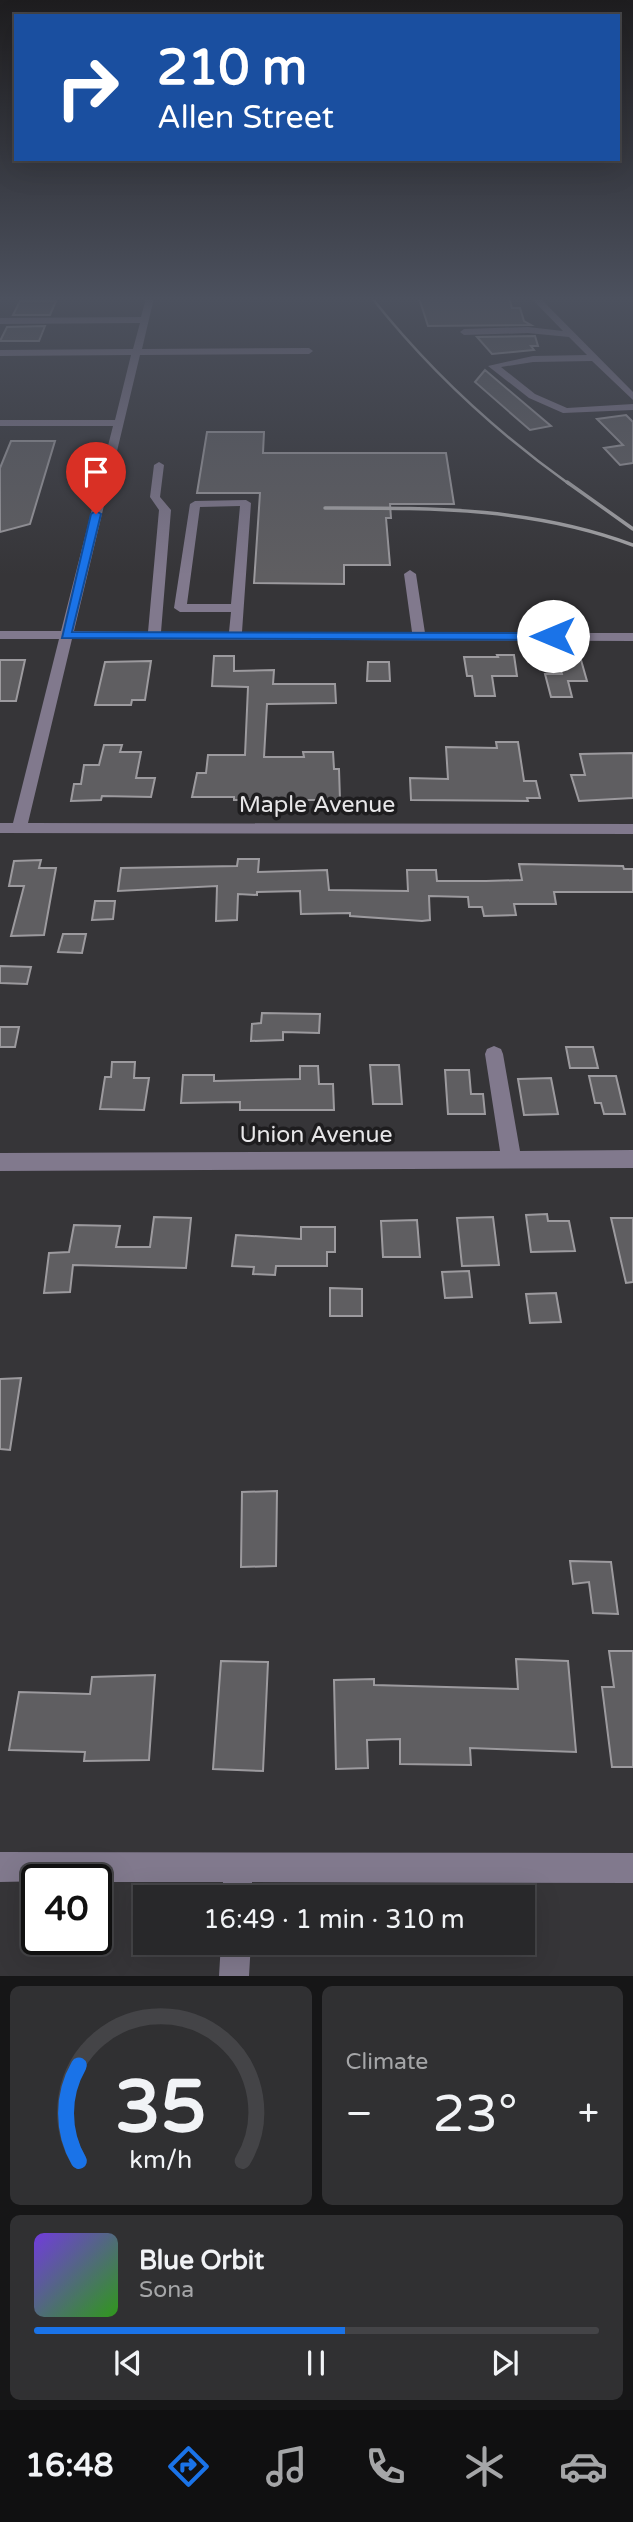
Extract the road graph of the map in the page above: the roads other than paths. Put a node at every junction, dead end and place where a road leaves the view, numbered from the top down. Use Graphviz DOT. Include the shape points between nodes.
graph roads {
  1 [pos="127,390"];
  2 [pos="524,390"];
  3 [pos="633,407"];
  4 [pos="119,422"];
  5 [pos="3,423"];
  6 [pos="0,435"];
  7 [pos="159,465"];
  8 [pos="410,574"];
  9 [pos="237,608"];
  10 [pos="0,635"];
  11 [pos="66,635"];
  12 [pos="153,635"];
  13 [pos="235,636"];
  14 [pos="419,636"];
  15 [pos="633,637"];
  16 [pos="0,828"];
  17 [pos="19,828"];
  18 [pos="633,829"];
  19 [pos="494,1054"];
  20 [pos="511,1159"];
  21 [pos="633,1159"];
  22 [pos="0,1162"];
  23 [pos="0,1867"];
  24 [pos="238,1867"];
  25 [pos="633,1868"];
  26 [pos="237,1885"];
  27 [pos="235,1955"];
  28 [pos="234,1976"];
  1 -- 4 [label="street"];
  2 -- 3 [label="street" via="566,411"];
  4 -- 5 [label="street"];
  4 -- 11 [label="street"];
  5 -- 6 [label="street"];
  7 -- 12 [label="street" via="155,497 165,510"];
  8 -- 14 [label="street"];
  9 -- 9 [label="street" via="246,503 195,503 180,608"];
  9 -- 13 [label="street"];
  10 -- 11 [label="street"];
  11 -- 12 [label="street"];
  11 -- 17 [label="street"];
  12 -- 13 [label="street"];
  13 -- 14 [label="street"];
  14 -- 15 [label="street"];
  16 -- 17 [label="street, Maple Avenue"];
  17 -- 18 [label="street, Maple Avenue"];
  19 -- 20 [label="street"];
  20 -- 21 [label="street, Union Avenue"];
  20 -- 22 [label="street, Union Avenue"];
  23 -- 24 [label="street"];
  24 -- 25 [label="street"];
  24 -- 26 [label="street"];
  27 -- 28 [label="street"];
}
